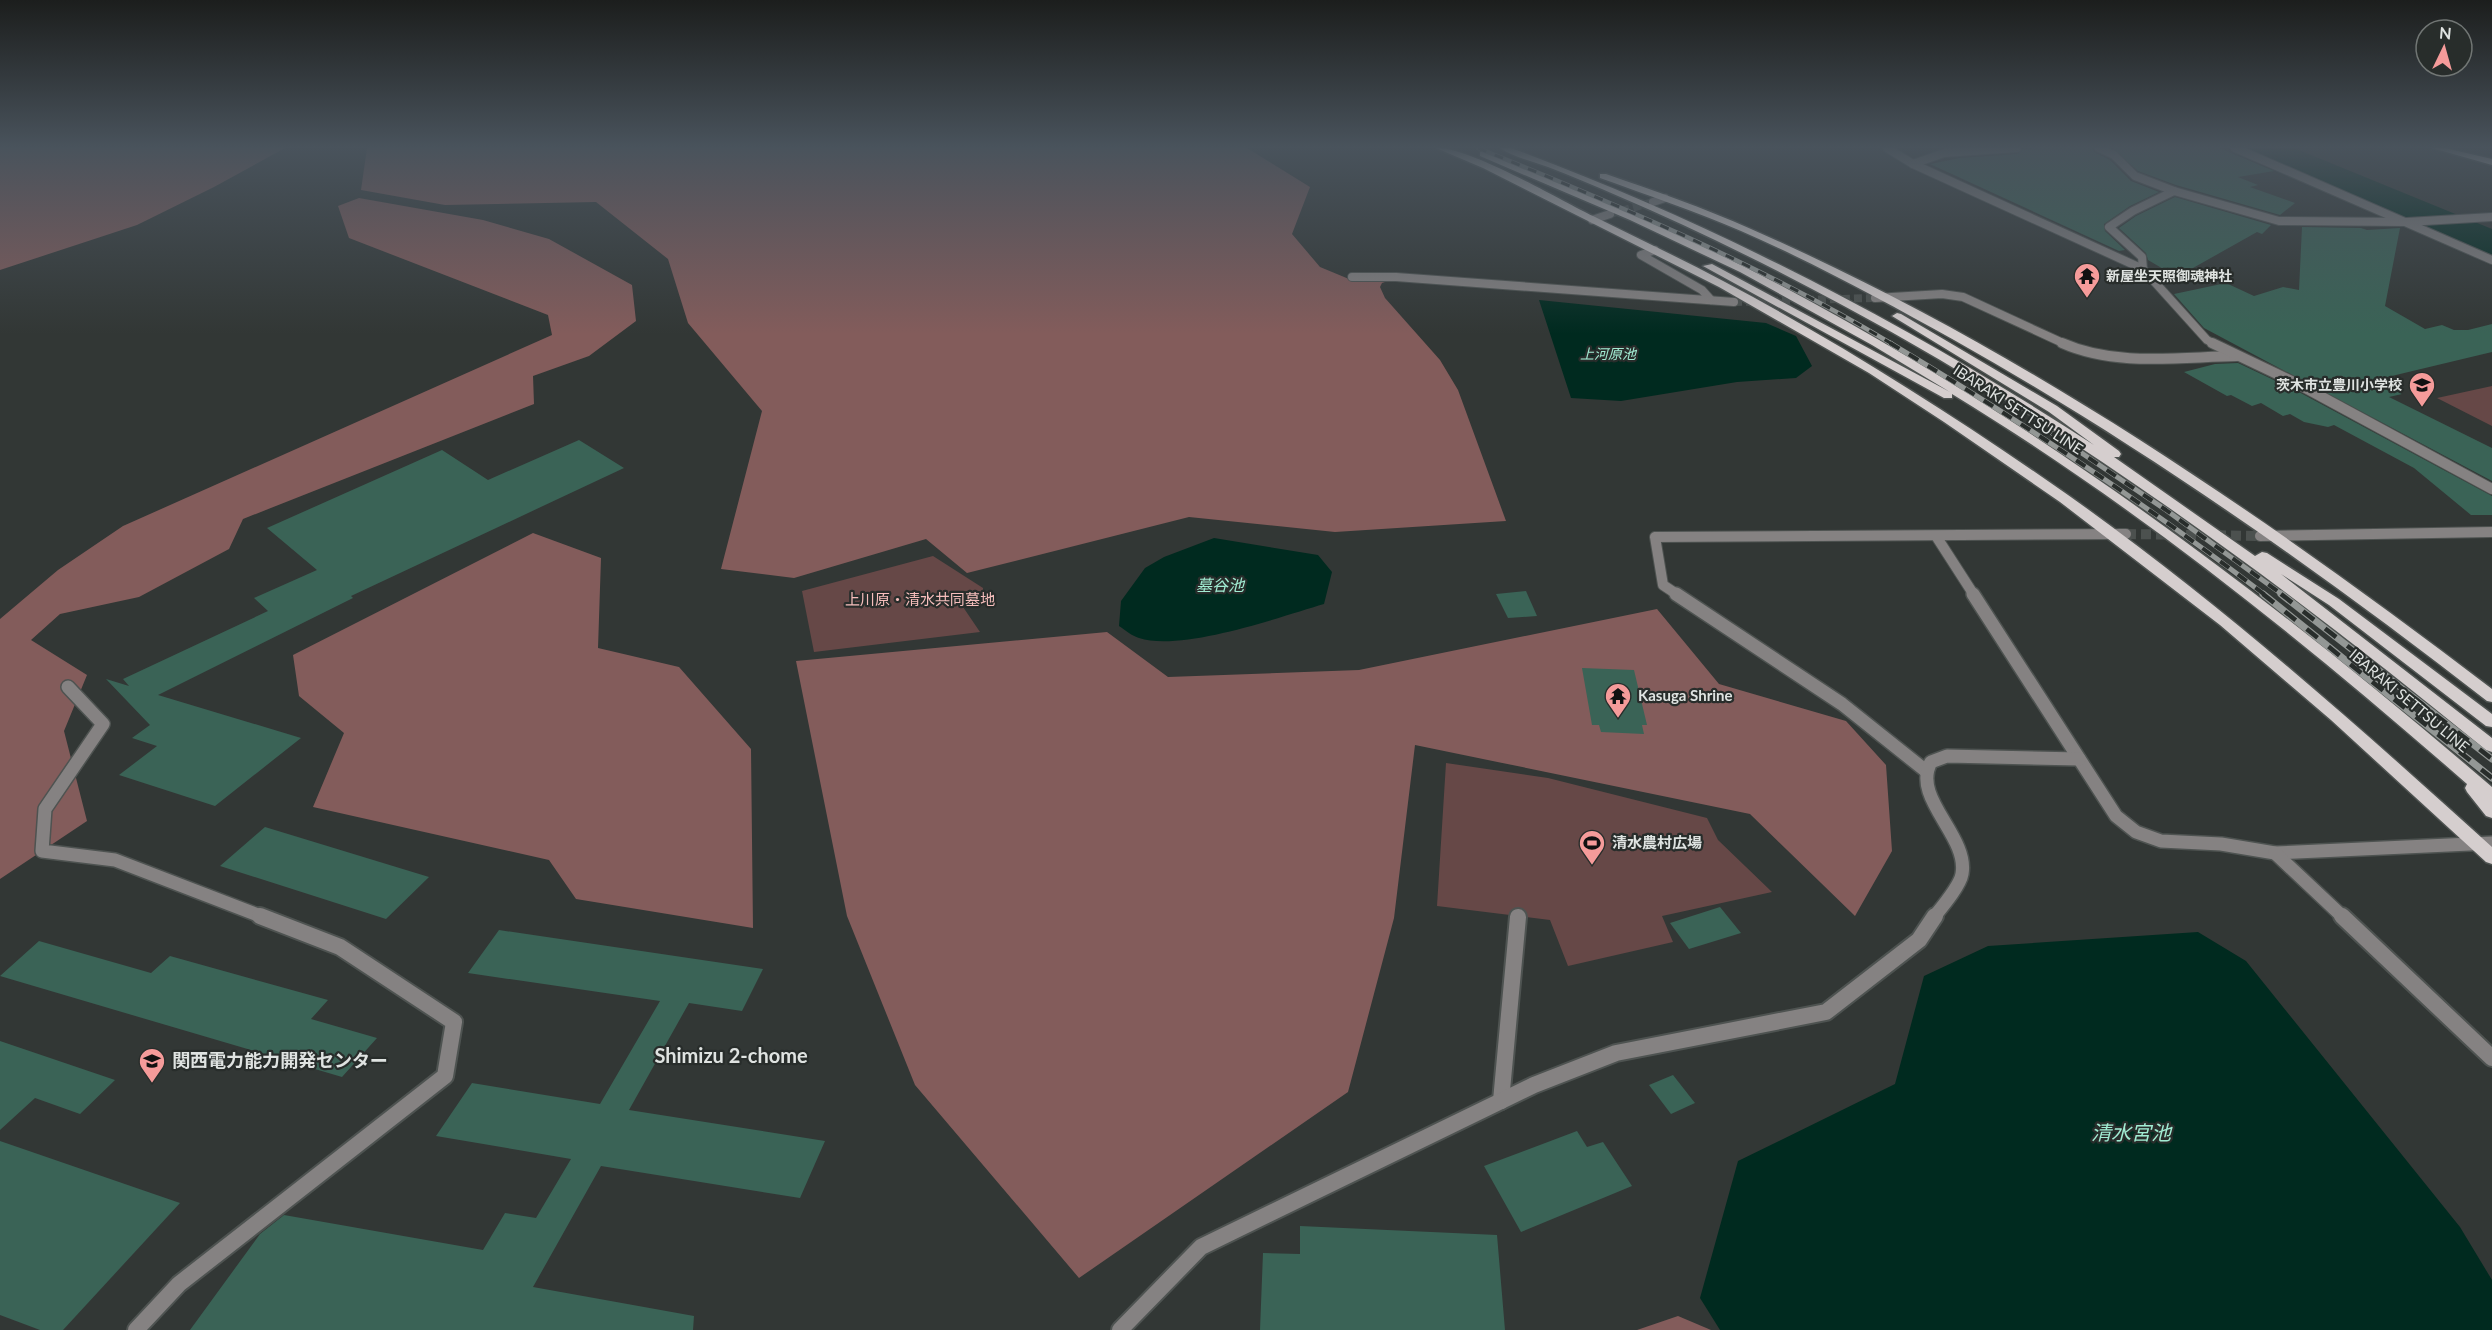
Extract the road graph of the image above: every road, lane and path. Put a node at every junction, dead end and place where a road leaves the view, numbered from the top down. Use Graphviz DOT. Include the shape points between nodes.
graph roads {
  1 [pos="1573,210"];
  2 [pos="1615,210"];
  3 [pos="1658,210"];
  4 [pos="1691,210"];
  5 [pos="1697,210"];
  6 [pos="2014,210"];
  7 [pos="2135,210"];
  8 [pos="2243,210"];
  9 [pos="2379,210"];
  10 [pos="1610,214"];
  11 [pos="2492,217"];
  12 [pos="1592,220"];
  13 [pos="2407,222"];
  14 [pos="1631,239"];
  15 [pos="1655,250"];
  16 [pos="2492,260"];
  17 [pos="2143,269"];
  18 [pos="1352,277"];
  19 [pos="1880,298"];
  20 [pos="1711,300"];
  21 [pos="1734,302"];
  22 [pos="2239,356"];
  23 [pos="2015,428"];
  24 [pos="2149,487"];
  25 [pos="2492,489"];
  26 [pos="2202,523"];
  27 [pos="2492,532"];
  28 [pos="2112,534"];
  29 [pos="2126,534"];
  30 [pos="2267,535"];
  31 [pos="1936,536"];
  32 [pos="68,687"];
  33 [pos="2492,697"];
  34 [pos="2492,722"];
  35 [pos="2492,746"];
  36 [pos="2449,758"];
  37 [pos="2079,759"];
  38 [pos="1926,771"];
  39 [pos="2492,796"];
  40 [pos="2492,812"];
  41 [pos="2484,844"];
  42 [pos="2275,853"];
  43 [pos="2492,857"];
  44 [pos="1518,916"];
  45 [pos="2492,1059"];
  46 [pos="1501,1101"];
  47 [pos="136,1330"];
  48 [pos="1120,1330"];
  1 -- 12 [label="main road"];
  2 -- 23 [label="main road, IBARAKI SETTSU LINE" via="1742,270 1905,359"];
  3 -- 24 [label="main road, IBARAKI SETTSU LINE" via="1814,286 1994,386"];
  4 -- 24 [label="main road" via="1884,309 1994,374 2078,425"];
  5 -- 19 [label="main road" via="1740,227"];
  6 -- 17 [label="street"];
  7 -- 17 [label="street" via="2109,227 2142,257"];
  8 -- 13 [label="street" via="2279,220"];
  9 -- 13 [label="street"];
  10 -- 12 [label="street"];
  11 -- 13 [label="street"];
  12 -- 14 [label="main road"];
  13 -- 16 [label="street"];
  14 -- 15 [label="main road"];
  14 -- 23 [label="main road" via="1652,237 1927,386"];
  15 -- 20 [label="street" via="1641,255 1702,290"];
  15 -- 28 [label="main road" via="1874,371"];
  17 -- 22 [label="street" via="2207,340"];
  18 -- 20 [label="street" via="1386,276"];
  19 -- 22 [label="street" via="1942,294 1963,297 2076,349 2119,359"];
  19 -- 30 [label="main road" via="2003,362 2111,426"];
  20 -- 21 [label="street"];
  22 -- 25 [label="street"];
  23 -- 36 [label="main road, IBARAKI SETTSU LINE" via="2222,574"];
  24 -- 26 [label="main road, IBARAKI SETTSU LINE"];
  26 -- 34 [label="main road" via="2308,584"];
  26 -- 35 [label="main road, IBARAKI SETTSU LINE" via="2325,613"];
  27 -- 30 [label="street"];
  28 -- 29 [label="street"];
  28 -- 31 [label="street"];
  28 -- 41 [label="main road" via="2292,678"];
  30 -- 33 [label="main road" via="2432,650"];
  31 -- 37 [label="street"];
  31 -- 38 [label="street" via="1655,537 1663,585 1842,704"];
  32 -- 47 [label="street" via="103,724 45,809 42,851 115,861 340,947 454,1022 445,1076 180,1284"];
  36 -- 39 [label="main road, IBARAKI SETTSU LINE"];
  36 -- 40 [label="main road"];
  37 -- 38 [label="street" via="1947,756 1931,762"];
  37 -- 42 [label="street" via="2116,816 2136,832 2161,841 2221,844"];
  38 -- 46 [label="street" via="1931,798 1956,842 1963,863 1962,877 1919,940 1910,947 1826,1012 1616,1053"];
  41 -- 42 [label="street"];
  41 -- 43 [label="main road"];
  42 -- 45 [label="street"];
  44 -- 46 [label="street"];
  46 -- 48 [label="street" via="1201,1247"];
}
